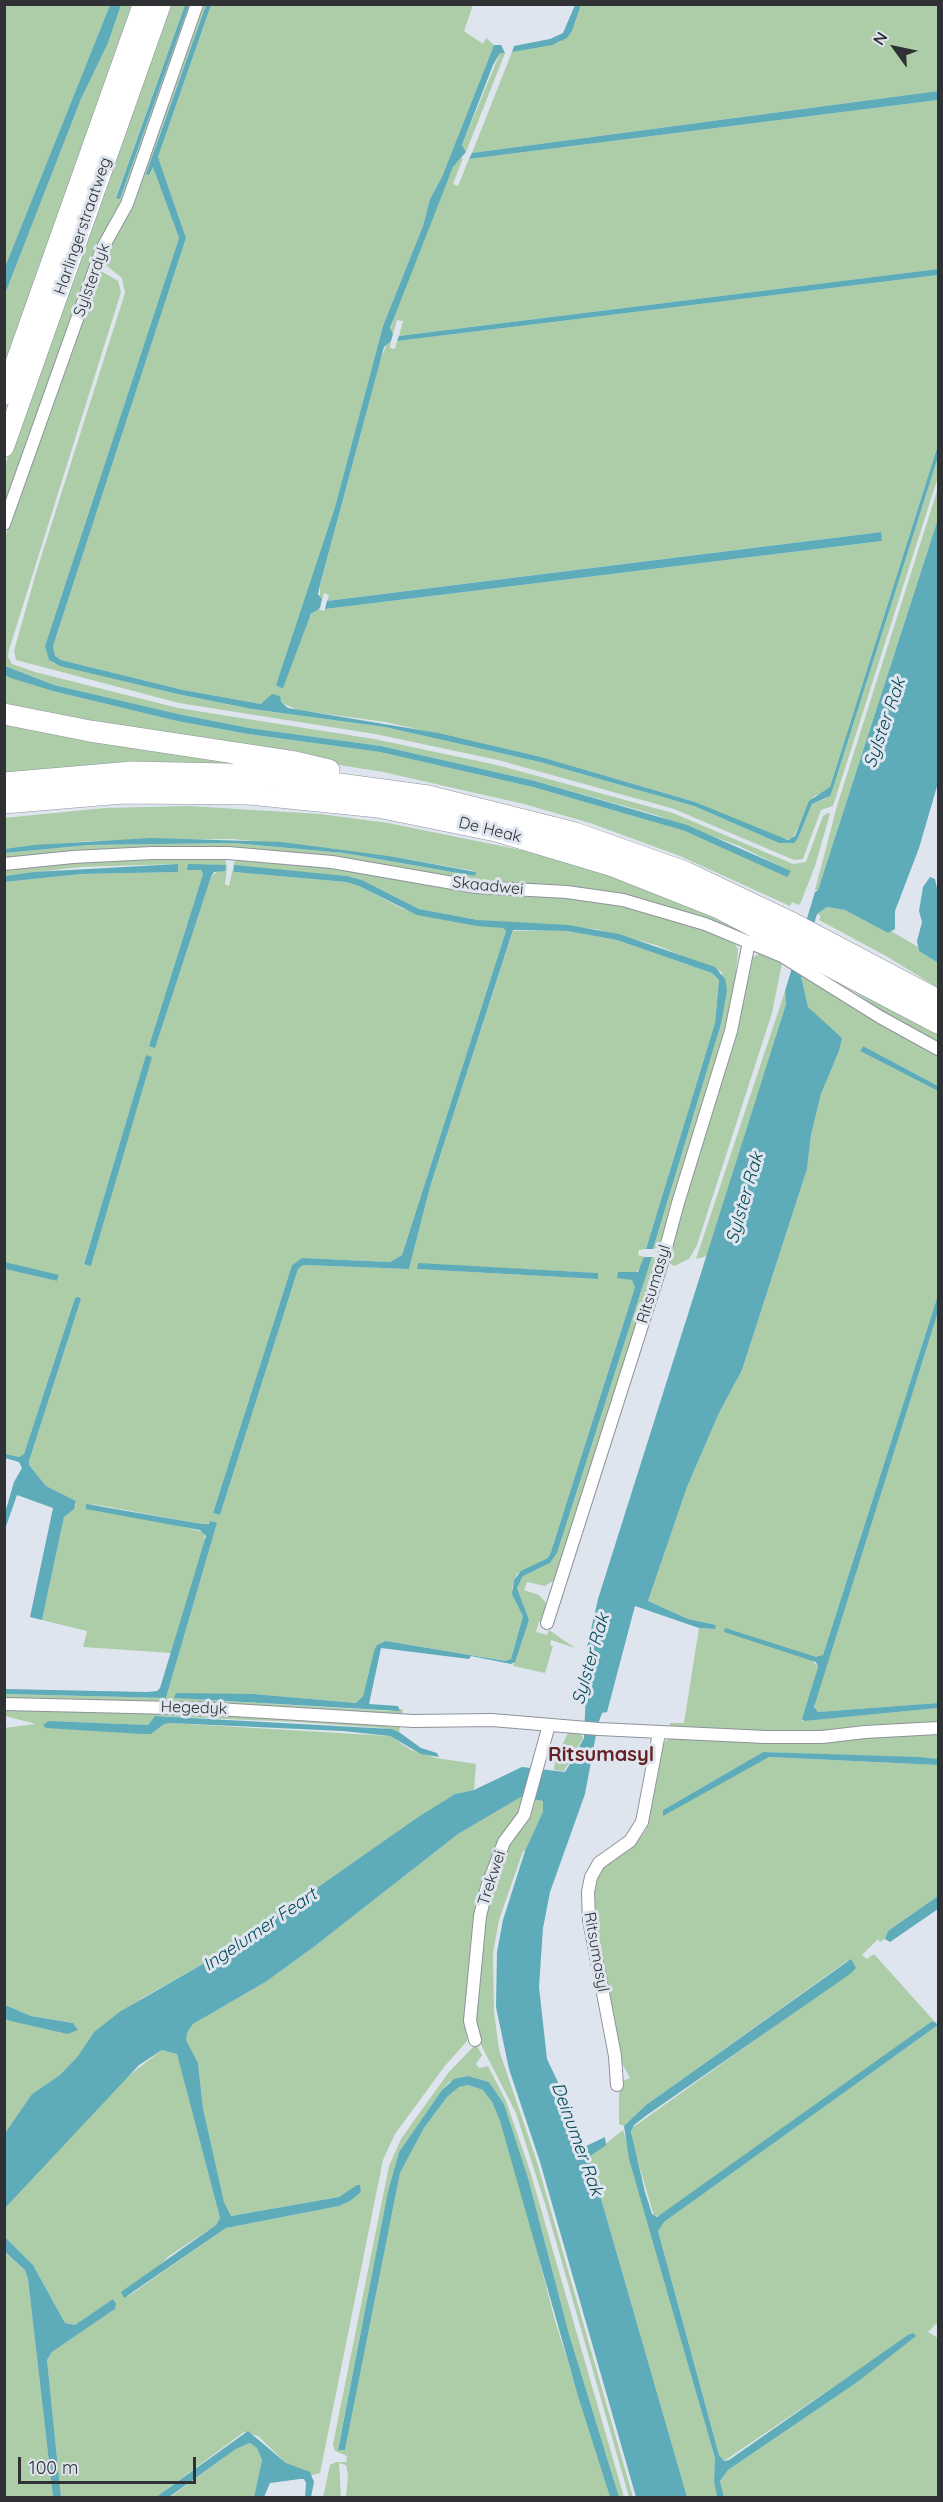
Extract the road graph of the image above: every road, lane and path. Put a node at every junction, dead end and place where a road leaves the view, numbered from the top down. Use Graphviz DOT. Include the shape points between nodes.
graph roads {
  1 [pos="143,4"];
  2 [pos="161,4"];
  3 [pos="197,4"];
  4 [pos="4,395"];
  5 [pos="4,447"];
  6 [pos="4,524"];
  7 [pos="4,714"];
  8 [pos="4,783"];
  9 [pos="123,793"];
  10 [pos="428,796"];
  11 [pos="4,803"];
  12 [pos="4,814"];
  13 [pos="4,864"];
  14 [pos="787,940"];
  15 [pos="750,942"];
  16 [pos="810,952"];
  17 [pos="939,1000"];
  18 [pos="939,1023"];
  19 [pos="939,1049"];
  20 [pos="547,1623"];
  21 [pos="4,1704"];
  22 [pos="549,1725"];
  23 [pos="939,1728"];
  24 [pos="659,1733"];
  25 [pos="475,2040"];
  26 [pos="617,2085"];
  1 -- 4 [label="main road, Harlingerstraatweg"];
  2 -- 5 [label="main road, Harlingerstraatweg"];
  3 -- 6 [label="street, Sylsterdyk" via="126,204 102,249"];
  7 -- 10 [label="highway" via="295,762"];
  8 -- 10 [label="highway, De Heak" via="132,772 273,775"];
  9 -- 11 [label="highway, De Heak"];
  9 -- 12 [label="highway"];
  9 -- 14 [label="highway, De Heak" via="239,794 320,800 430,816 584,856 673,888"];
  10 -- 14 [label="highway, De Heak" via="575,833 717,886"];
  13 -- 15 [label="street, Skaadwei" via="152,853 228,853 332,862 476,887 567,892 623,900 660,909"];
  14 -- 15 [label="street, Skaadwei"];
  14 -- 16 [label="highway, De Heak"];
  15 -- 20 [label="street, Ritsumasyl" via="734,1022"];
  16 -- 17 [label="highway, De Heak"];
  16 -- 18 [label="highway, De Heak"];
  16 -- 19 [label="street" via="880,1017"];
  21 -- 22 [label="street, Hegedyk" via="217,1709"];
  22 -- 24 [label="street"];
  22 -- 25 [label="street, Trekwei" via="526,1808 504,1842 480,1916 470,2020"];
  23 -- 24 [label="street" via="806,1738"];
  24 -- 26 [label="street, Ritsumasyl" via="647,1803 638,1830 630,1841 599,1863 588,1892"];
}
